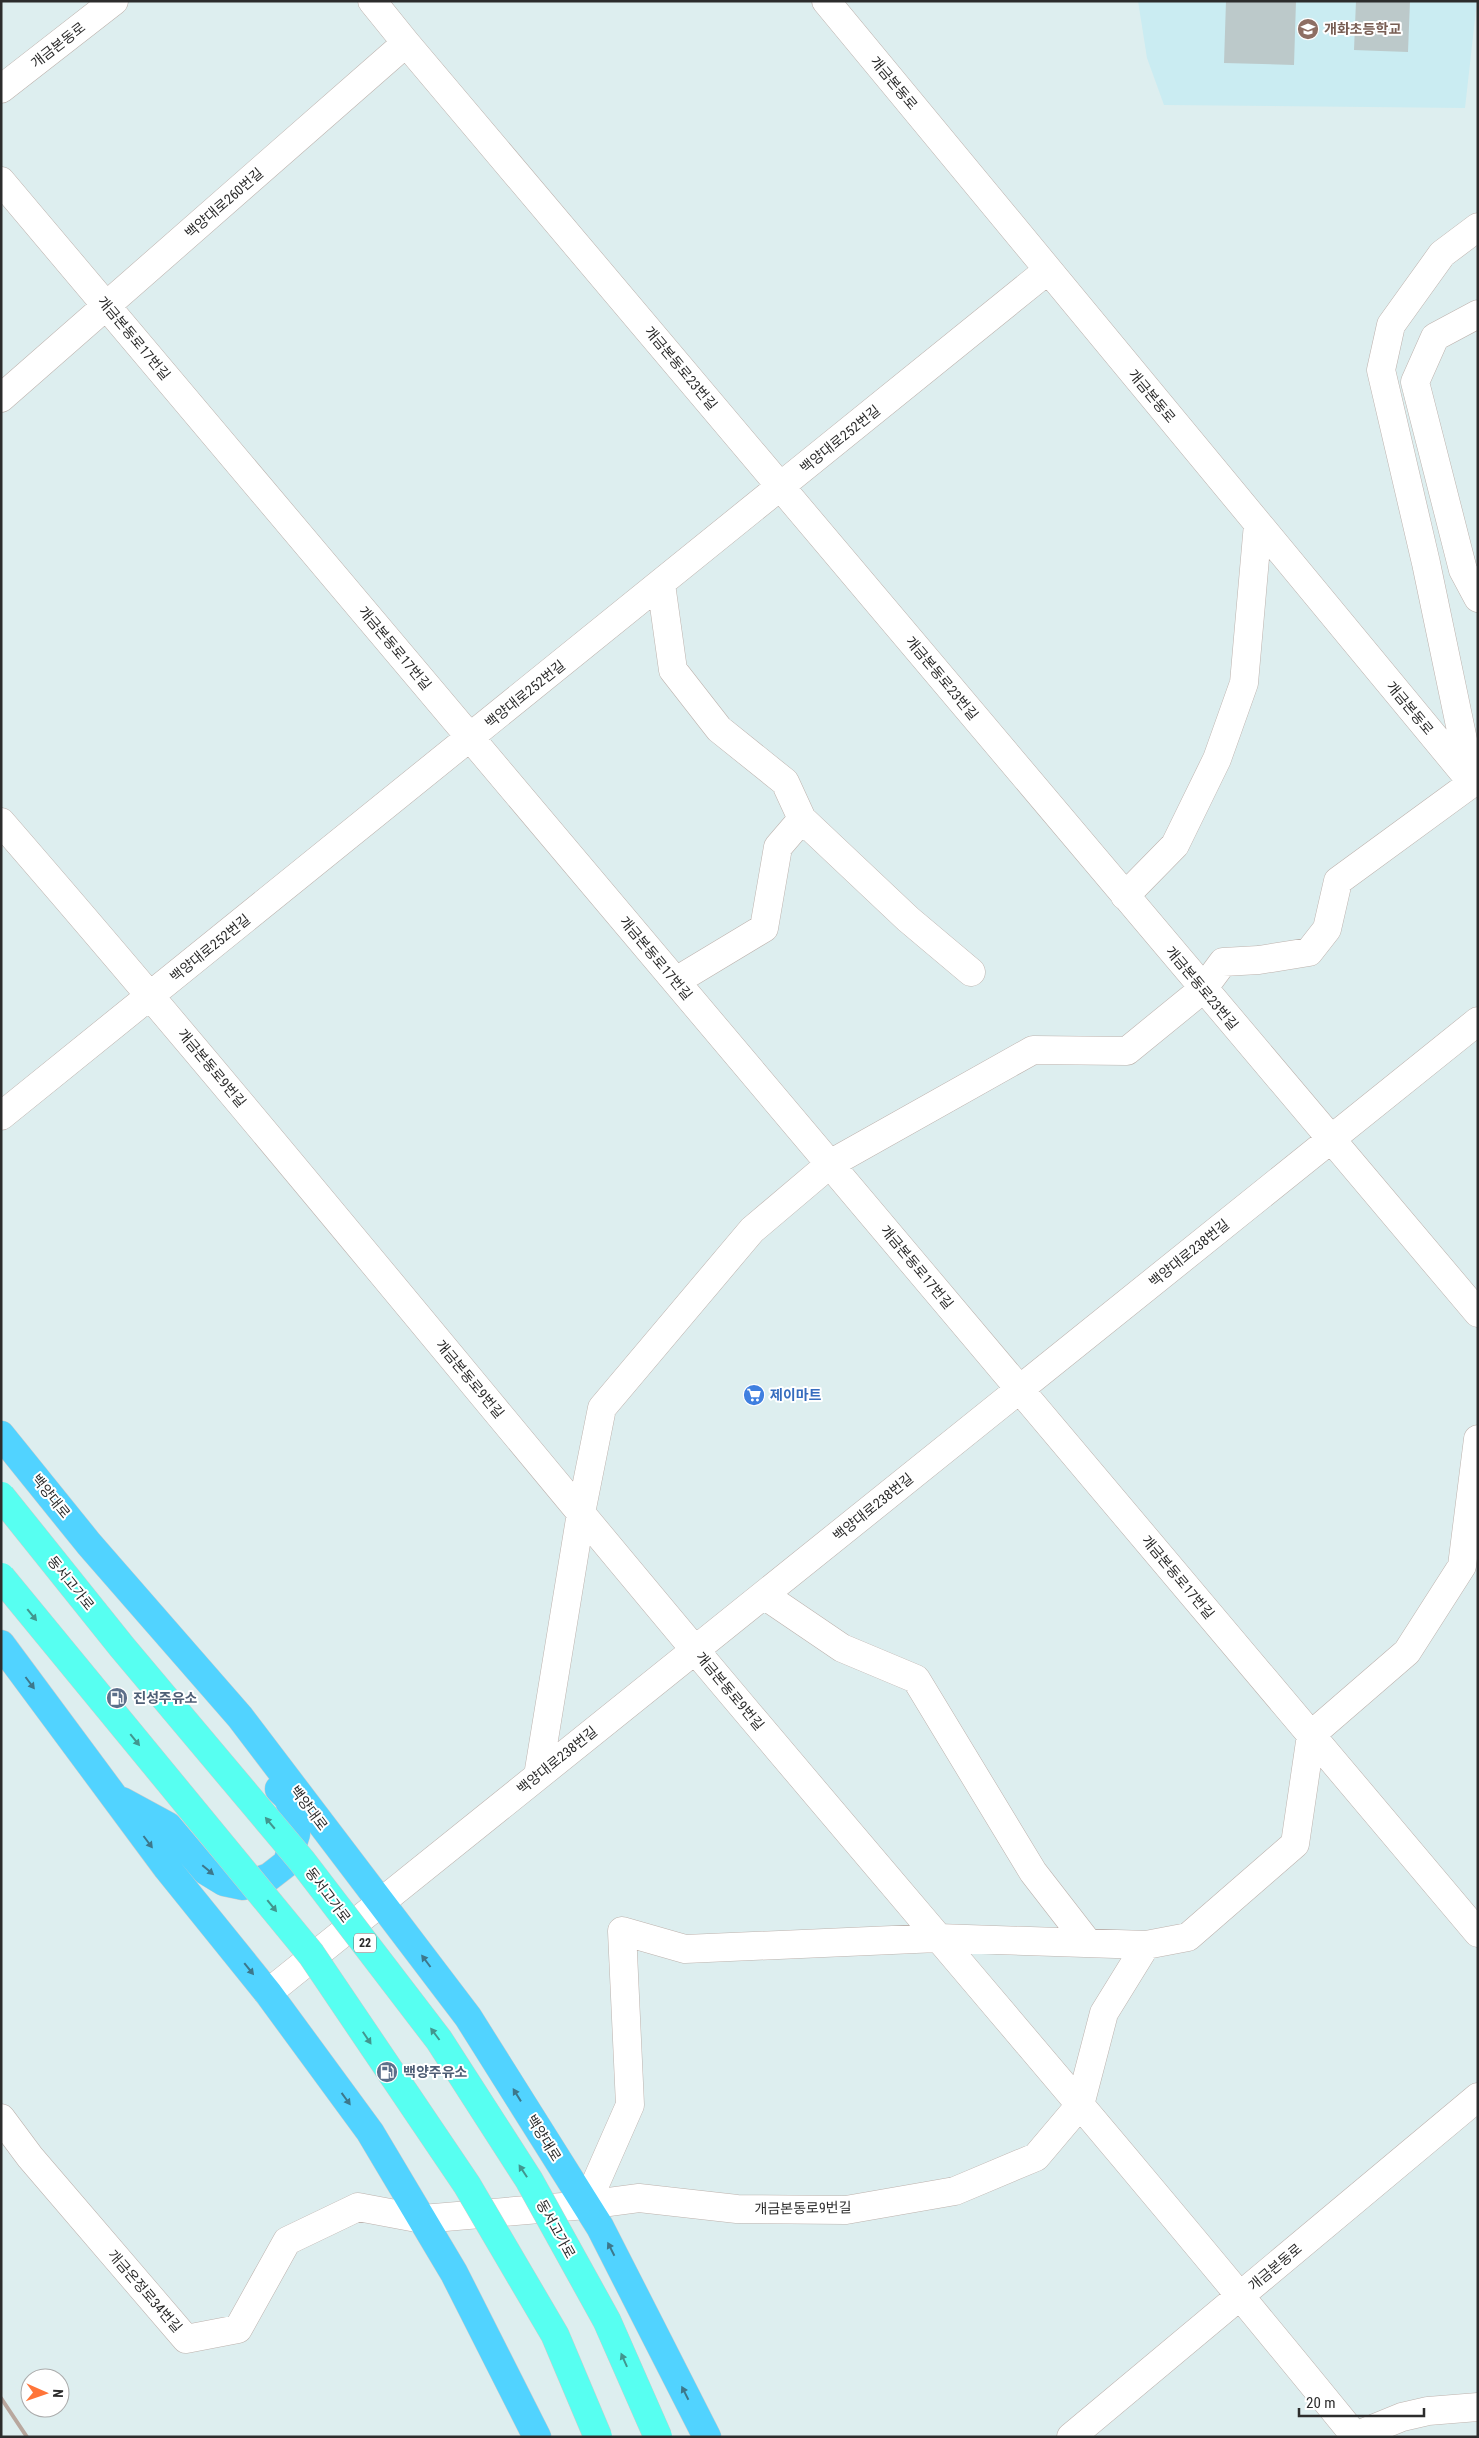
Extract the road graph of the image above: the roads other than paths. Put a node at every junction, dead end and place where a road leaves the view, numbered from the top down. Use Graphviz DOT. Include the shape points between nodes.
graph roads {
  1 [pos="114,1"];
  2 [pos="372,1"];
  3 [pos="826,1"];
  4 [pos="406,43"];
  5 [pos="1,89"];
  6 [pos="1,181"];
  7 [pos="1478,227"];
  8 [pos="1048,270"];
  9 [pos="106,306"];
  10 [pos="1478,314"];
  11 [pos="1,398"];
  12 [pos="781,487"];
  13 [pos="1258,524"];
  14 [pos="661,584"];
  15 [pos="1478,598"];
  16 [pos="471,738"];
  17 [pos="1475,786"];
  18 [pos="802,819"];
  19 [pos="1,822"];
  20 [pos="1125,896"];
  21 [pos="971,972"];
  22 [pos="676,982"];
  23 [pos="1203,988"];
  24 [pos="152,995"];
  25 [pos="1478,1021"];
  26 [pos="1,1116"];
  27 [pos="1330,1140"];
  28 [pos="830,1164"];
  29 [pos="1478,1313"];
  30 [pos="1020,1389"];
  31 [pos="1,1435"];
  32 [pos="1478,1439"];
  33 [pos="1,1496"];
  34 [pos="581,1513"];
  35 [pos="1,1577"];
  36 [pos="764,1594"];
  37 [pos="1,1644"];
  38 [pos="695,1650"];
  39 [pos="240,1717"];
  40 [pos="1311,1735"];
  41 [pos="538,1776"];
  42 [pos="116,1798"];
  43 [pos="381,1902"];
  44 [pos="1478,1933"];
  45 [pos="938,1938"];
  46 [pos="1088,1943"];
  47 [pos="1146,1945"];
  48 [pos="268,1993"];
  49 [pos="1478,2097"];
  50 [pos="1080,2105"];
  51 [pos="1,2118"];
  52 [pos="586,2205"];
  53 [pos="422,2219"];
  54 [pos="1241,2296"];
  55 [pos="1478,2407"];
  56 [pos="1354,2436"];
  57 [pos="537,2437"];
  58 [pos="598,2437"];
  59 [pos="658,2437"];
  60 [pos="708,2437"];
  61 [pos="1071,2437"];
  1 -- 5 [label="street, 개금본동로"];
  2 -- 4 [label="street"];
  3 -- 8 [label="street, 개금본동로"];
  4 -- 9 [label="street, 백양대로260번길"];
  4 -- 12 [label="street, 개금본동로23번길"];
  6 -- 9 [label="street, 개금본동로17번길"];
  7 -- 17 [label="street" via="1442,254 1391,325 1381,370"];
  8 -- 12 [label="street, 백양대로252번길"];
  8 -- 13 [label="street, 개금본동로"];
  9 -- 11 [label="street, 백양대로260번길"];
  9 -- 16 [label="street, 개금본동로17번길"];
  10 -- 15 [label="street" via="1435,337 1415,382 1463,570"];
  12 -- 14 [label="street, 백양대로252번길"];
  12 -- 20 [label="street, 개금본동로23번길"];
  13 -- 17 [label="street, 개금본동로"];
  13 -- 20 [label="street" via="1244,683 1218,759 1175,845"];
  14 -- 16 [label="street, 백양대로252번길"];
  14 -- 18 [label="street" via="673,670 719,729 785,782"];
  16 -- 22 [label="street, 개금본동로17번길"];
  16 -- 24 [label="street, 백양대로252번길"];
  17 -- 23 [label="street" via="1338,881 1327,929 1309,952 1223,962"];
  18 -- 21 [label="street" via="908,919"];
  18 -- 22 [label="street" via="778,848 764,928"];
  19 -- 24 [label="street, 개금본동로9번길"];
  20 -- 23 [label="street, 개금본동로23번길"];
  22 -- 28 [label="street, 개금본동로17번길"];
  23 -- 27 [label="street, 개금본동로23번길"];
  23 -- 28 [label="street" via="1127,1051 1033,1050"];
  24 -- 26 [label="street, 백양대로252번길"];
  24 -- 34 [label="street, 개금본동로9번길"];
  25 -- 27 [label="street, 백양대로238번길"];
  27 -- 29 [label="street, 개금본동로23번길"];
  27 -- 30 [label="street, 백양대로238번길"];
  28 -- 30 [label="street, 개금본동로17번길"];
  28 -- 34 [label="street" via="752,1230 602,1408"];
  30 -- 36 [label="street, 백양대로238번길"];
  30 -- 40 [label="street, 개금본동로17번길"];
  31 -- 39 [label="main road, 백양대로" via="90,1544"];
  32 -- 40 [label="street" via="1462,1566 1407,1652"];
  59 -- 33 [label="highway, 동서고가로 / 22, one-way, bridge" via="602,2312 529,2180 439,2040 302,1861 122,1647"];
  34 -- 38 [label="street, 개금본동로9번길"];
  34 -- 41 [label="street"];
  35 -- 58 [label="highway, one-way, bridge" via="311,1954 467,2185 555,2335"];
  36 -- 38 [label="street, 백양대로238번길"];
  36 -- 46 [label="street" via="842,1648 916,1679 1033,1872"];
  37 -- 42 [label="main road, one-way"];
  38 -- 41 [label="street, 백양대로238번길"];
  38 -- 45 [label="street, 개금본동로9번길"];
  42 -- 39 [label="main road, one-way" via="168,1826 206,1871 224,1882 243,1886 269,1877 287,1863 296,1834 295,1817 288,1798 256,1760"];
  39 -- 43 [label="main road, 백양대로"];
  40 -- 44 [label="street, 개금본동로17번길"];
  40 -- 47 [label="street" via="1294,1844 1188,1937"];
  41 -- 43 [label="street, 백양대로238번길"];
  42 -- 48 [label="main road, one-way"];
  43 -- 48 [label="street, 백양대로238번길"];
  52 -- 43 [label="main road, 백양대로, one-way" via="468,2017"];
  45 -- 46 [label="street"];
  45 -- 50 [label="street, 개금본동로9번길"];
  45 -- 52 [label="street" via="685,1949 622,1931 630,2105"];
  46 -- 47 [label="street"];
  47 -- 50 [label="street, 개금본동로9번길" via="1104,2013"];
  48 -- 53 [label="main road, one-way" via="370,2132"];
  49 -- 54 [label="street, 개금본동로"];
  50 -- 52 [label="street, 개금본동로9번길" via="1036,2157 955,2191 846,2210 737,2209 639,2198"];
  50 -- 54 [label="street, 개금본동로9번길"];
  51 -- 53 [label="street, 개금온정로34번길" via="30,2157 186,2339 238,2329 287,2241 358,2207"];
  52 -- 53 [label="street, 개금온정로34번길"];
  60 -- 52 [label="main road, 백양대로, one-way"];
  53 -- 57 [label="main road" via="454,2273"];
  54 -- 56 [label="street, 개금본동로9번길"];
  54 -- 61 [label="street, 개금본동로"];
  55 -- 56 [label="street" via="1428,2411 1402,2417"];
}
